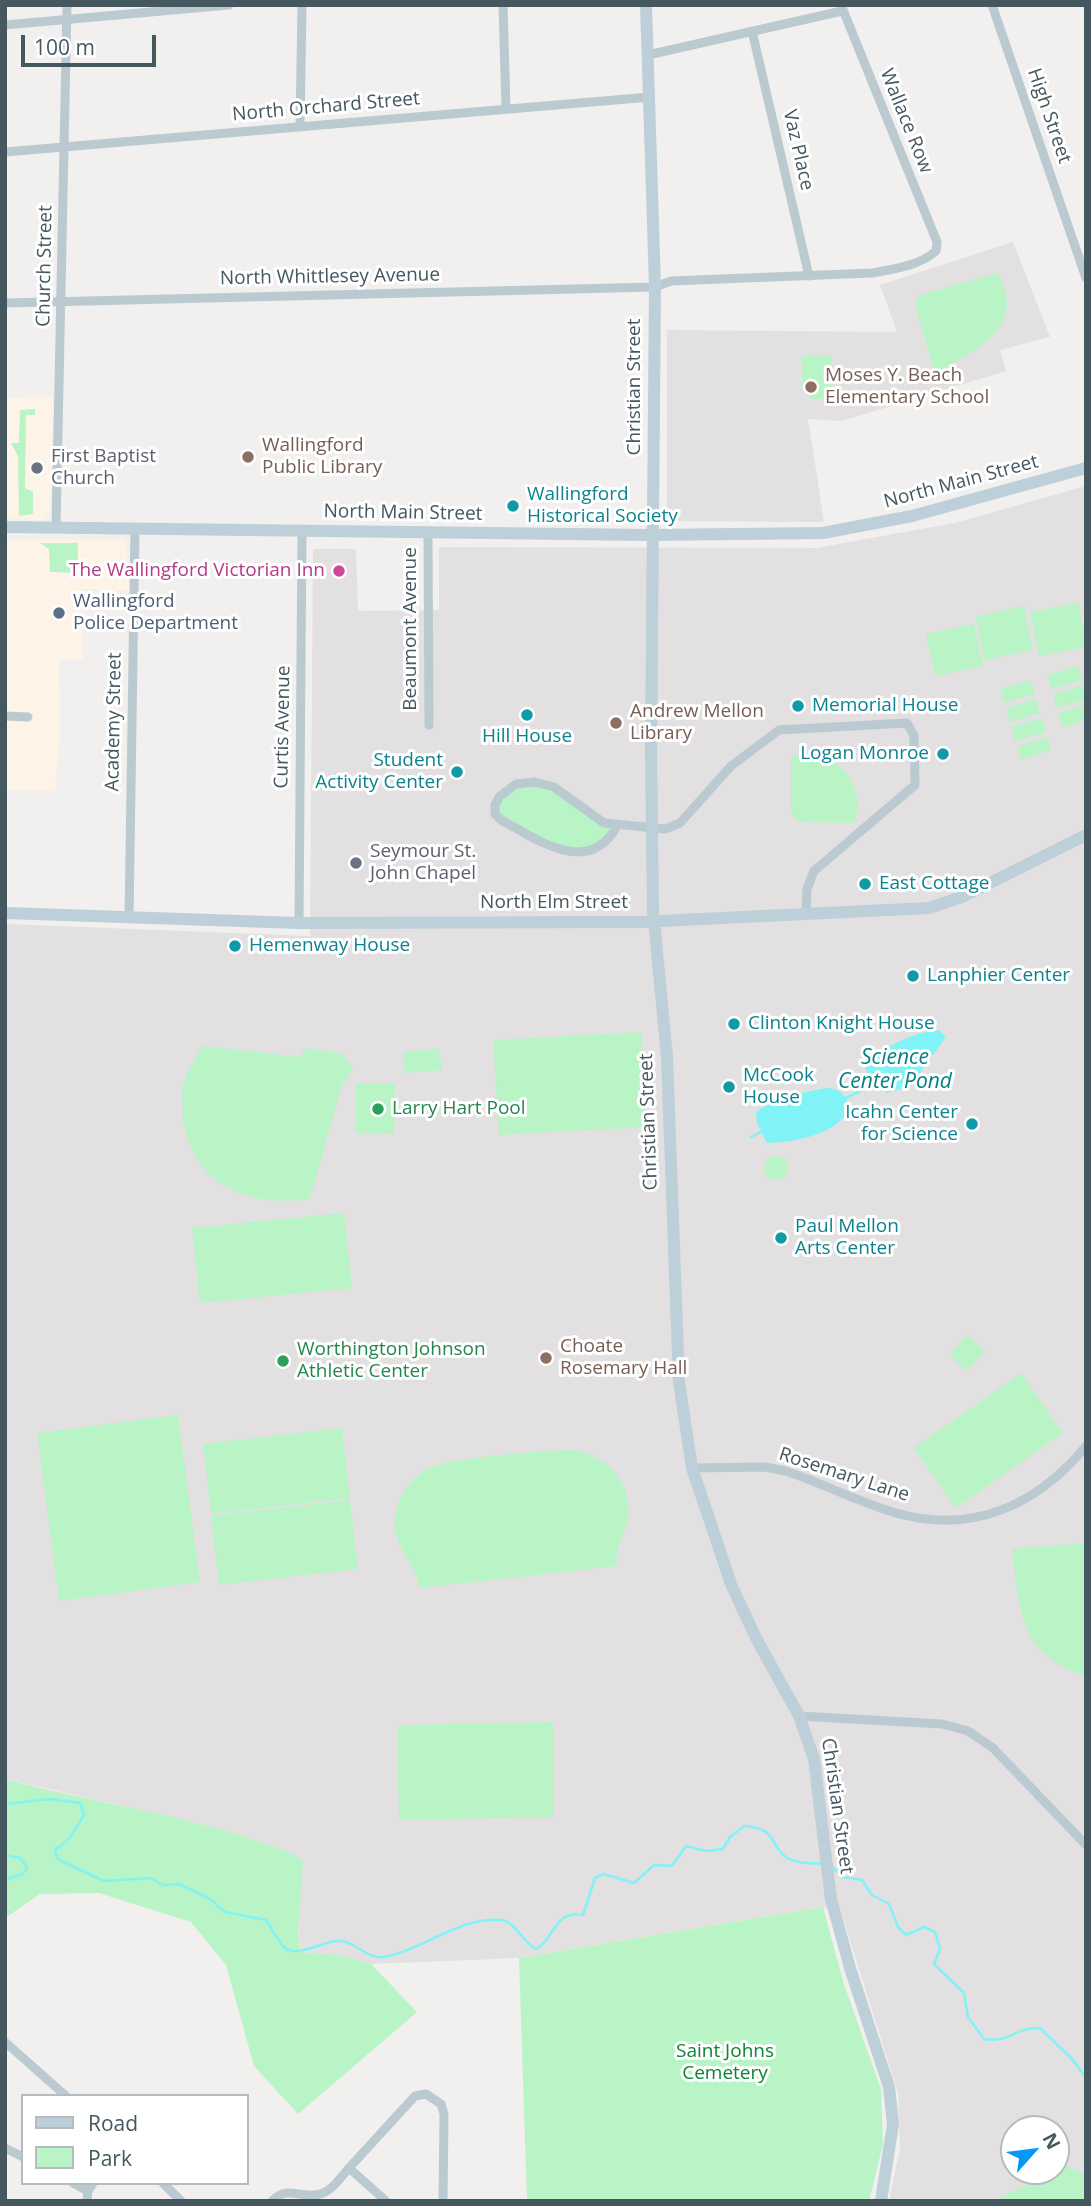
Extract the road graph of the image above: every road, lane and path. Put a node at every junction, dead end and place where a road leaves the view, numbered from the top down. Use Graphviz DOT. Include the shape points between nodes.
graph roads {
  1 [pos="67,5"];
  2 [pos="229,5"];
  3 [pos="302,5"];
  4 [pos="503,5"];
  5 [pos="646,5"];
  6 [pos="992,5"];
  7 [pos="841,8"];
  8 [pos="67,19"];
  9 [pos="5,25"];
  10 [pos="752,31"];
  11 [pos="648,55"];
  12 [pos="650,97"];
  13 [pos="506,108"];
  14 [pos="300,127"];
  15 [pos="64,147"];
  16 [pos="5,152"];
  17 [pos="936,251"];
  18 [pos="809,276"];
  19 [pos="1086,278"];
  20 [pos="655,287"];
  21 [pos="5,303"];
  22 [pos="62,303"];
  23 [pos="1086,468"];
  24 [pos="5,527"];
  25 [pos="56,527"];
  26 [pos="135,528"];
  27 [pos="302,530"];
  28 [pos="428,533"];
  29 [pos="654,535"];
  30 [pos="5,716"];
  31 [pos="28,717"];
  32 [pos="429,725"];
  33 [pos="617,826"];
  34 [pos="652,830"];
  35 [pos="1086,835"];
  36 [pos="5,913"];
  37 [pos="806,915"];
  38 [pos="129,918"];
  39 [pos="654,922"];
  40 [pos="299,923"];
  41 [pos="1086,1446"];
  42 [pos="692,1468"];
  43 [pos="799,1716"];
  44 [pos="1086,1845"];
  45 [pos="5,2042"];
  46 [pos="64,2094"];
  47 [pos="5,2148"];
  48 [pos="21,2156"];
  49 [pos="349,2168"];
  50 [pos="165,2185"];
  51 [pos="181,2201"];
  52 [pos="272,2201"];
  53 [pos="386,2201"];
  54 [pos="443,2201"];
  55 [pos="881,2201"];
  1 -- 8 [label="street, Church Street"];
  2 -- 8 [label="street"];
  3 -- 14 [label="street"];
  4 -- 13 [label="street"];
  5 -- 11 [label="main road, Christian Street"];
  6 -- 19 [label="street, High Street"];
  7 -- 10 [label="street"];
  7 -- 17 [label="street, Wallace Row" via="937,242"];
  8 -- 9 [label="street"];
  8 -- 15 [label="street, Church Street"];
  10 -- 11 [label="street"];
  10 -- 18 [label="street, Vaz Place"];
  11 -- 12 [label="main road, Christian Street"];
  12 -- 13 [label="street, North Orchard Street"];
  12 -- 20 [label="main road, Christian Street"];
  13 -- 14 [label="street, North Orchard Street"];
  14 -- 15 [label="street, North Orchard Street"];
  15 -- 16 [label="street, North Orchard Street"];
  15 -- 22 [label="street, Church Street"];
  17 -- 18 [label="street, North Whittlesey Avenue" via="898,269"];
  18 -- 20 [label="street, North Whittlesey Avenue" via="671,281"];
  20 -- 22 [label="street, North Whittlesey Avenue"];
  20 -- 29 [label="main road, Christian Street"];
  21 -- 22 [label="street, North Whittlesey Avenue"];
  22 -- 25 [label="street, Church Street"];
  23 -- 29 [label="main road, North Main Street" via="912,516 836,531"];
  24 -- 25 [label="main road, North Main Street"];
  25 -- 26 [label="main road, North Main Street"];
  26 -- 27 [label="main road, North Main Street"];
  26 -- 38 [label="street, Academy Street"];
  27 -- 28 [label="main road, North Main Street"];
  27 -- 40 [label="street, Curtis Avenue"];
  28 -- 29 [label="main road, North Main Street"];
  28 -- 32 [label="street, Beaumont Avenue"];
  29 -- 34 [label="main road, Christian Street"];
  30 -- 31 [label="street"];
  33 -- 33 [label="street" via="544,783 516,784 495,805 501,821 554,849 593,850 604,844"];
  33 -- 34 [label="street"];
  34 -- 37 [label="street" via="680,823 731,766 779,730 907,723 914,736 915,785 814,871"];
  34 -- 39 [label="main road, Christian Street"];
  35 -- 37 [label="main road, North Elm Street" via="948,903"];
  36 -- 38 [label="main road, North Elm Street"];
  37 -- 39 [label="main road, North Elm Street"];
  38 -- 40 [label="main road, North Elm Street"];
  39 -- 40 [label="main road, North Elm Street"];
  39 -- 42 [label="main road, Christian Street" via="667,1057 678,1371"];
  41 -- 42 [label="street, Rosemary Lane" via="1055,1481 1031,1497 1004,1511 953,1519 897,1513 776,1469"];
  42 -- 43 [label="main road, Christian Street" via="741,1607"];
  43 -- 44 [label="street" via="942,1724 968,1731 993,1748"];
  43 -- 55 [label="main road, Christian Street" via="814,1759 825,1863 846,1955 889,2087 892,2145"];
  45 -- 46 [label="street"];
  47 -- 48 [label="street"];
  49 -- 52 [label="street" via="319,2195 287,2192"];
  49 -- 53 [label="street"];
  49 -- 54 [label="street" via="415,2096 436,2098 444,2114"];
  50 -- 51 [label="street"];
}
